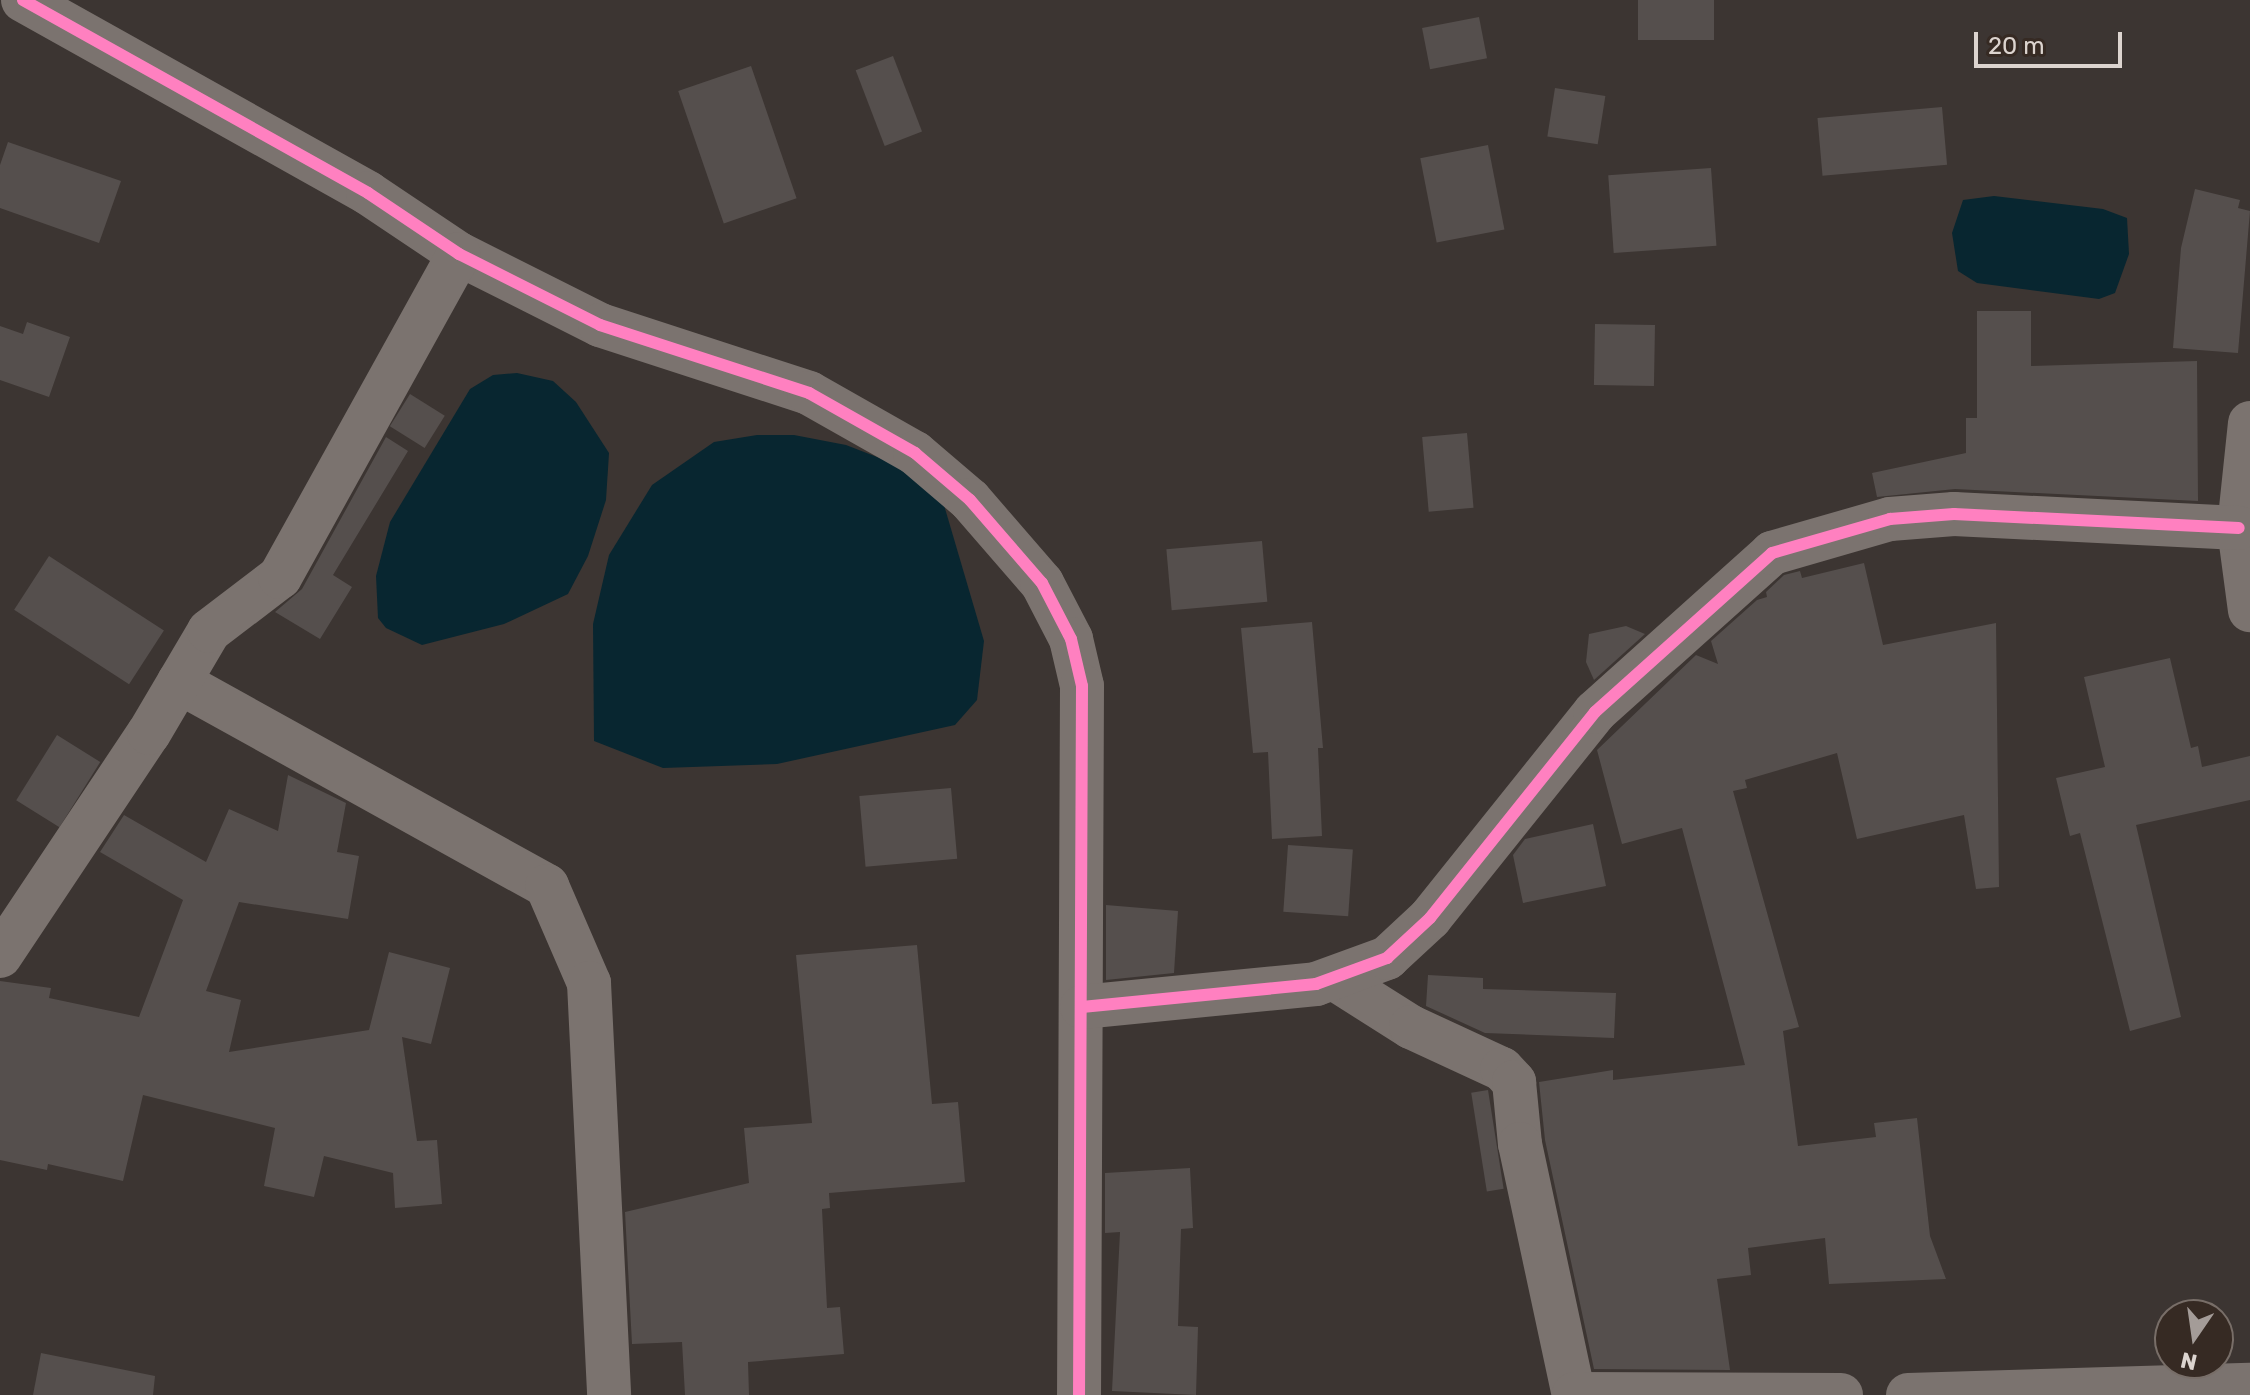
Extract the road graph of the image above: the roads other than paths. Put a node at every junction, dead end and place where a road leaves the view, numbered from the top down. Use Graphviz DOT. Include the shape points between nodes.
graph roads {
  1 [pos="23,0"];
  2 [pos="459,254"];
  3 [pos="2250,423"];
  4 [pos="2239,528"];
  5 [pos="2250,610"];
  6 [pos="179,682"];
  7 [pos="0,956"];
  8 [pos="1335,979"];
  9 [pos="1082,1007"];
  10 [pos="2250,1385"];
  11 [pos="609,1395"];
  12 [pos="1079,1395"];
  13 [pos="1574,1395"];
  14 [pos="1841,1395"];
  15 [pos="1908,1395"];
  1 -- 2 [label="street" via="368,193"];
  2 -- 6 [label="street" via="280,577 209,631"];
  2 -- 9 [label="street" via="600,325 809,393 915,453 970,500 1042,583 1071,639 1082,686"];
  3 -- 4 [label="street"];
  4 -- 5 [label="street"];
  4 -- 8 [label="street" via="1954,514 1890,519 1772,553 1595,712 1430,918 1387,958"];
  6 -- 7 [label="street"];
  6 -- 11 [label="street" via="262,732 448,826 547,886 589,983"];
  8 -- 9 [label="street"];
  8 -- 13 [label="street" via="1411,1027 1502,1069 1514,1082 1520,1144"];
  9 -- 12 [label="street"];
  10 -- 15 [label="street"];
  13 -- 14 [label="street"];
}
